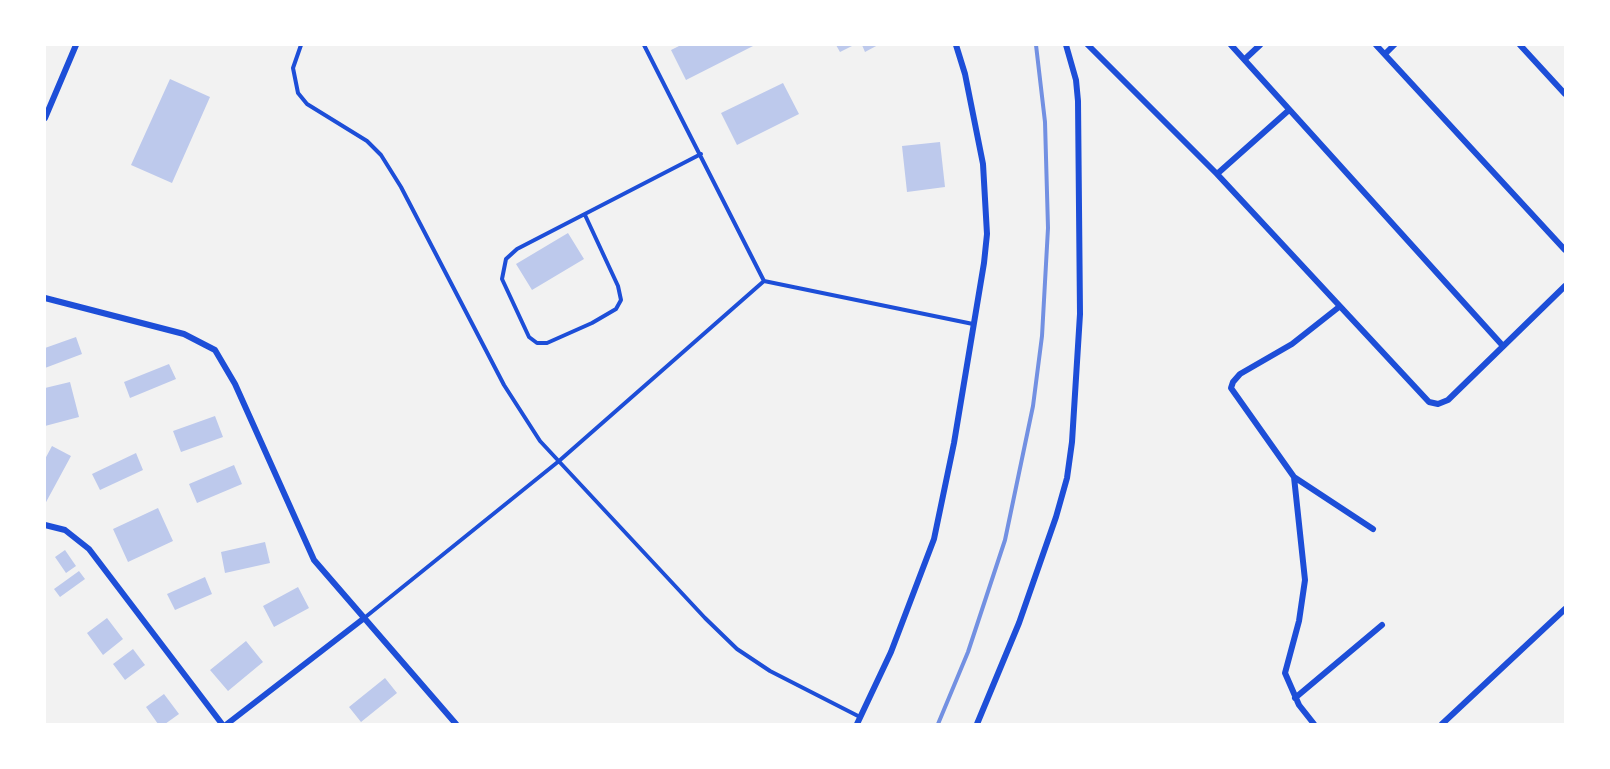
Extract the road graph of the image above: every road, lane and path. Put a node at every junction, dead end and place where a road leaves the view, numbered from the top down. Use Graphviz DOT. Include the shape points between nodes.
graph roads {
  1 [pos="76,45"];
  2 [pos="301,45"];
  3 [pos="644,45"];
  4 [pos="956,45"];
  5 [pos="1066,45"];
  6 [pos="1088,45"];
  7 [pos="1231,45"];
  8 [pos="1260,45"];
  9 [pos="1376,45"];
  10 [pos="1394,45"];
  11 [pos="1520,45"];
  12 [pos="1385,54"];
  13 [pos="1245,59"];
  14 [pos="1565,94"];
  15 [pos="1289,110"];
  16 [pos="45,118"];
  17 [pos="701,154"];
  18 [pos="1217,174"];
  19 [pos="585,215"];
  20 [pos="1565,250"];
  21 [pos="764,281"];
  22 [pos="1565,286"];
  23 [pos="45,298"];
  24 [pos="1339,307"];
  25 [pos="973,324"];
  26 [pos="1503,346"];
  27 [pos="559,461"];
  28 [pos="1294,477"];
  29 [pos="45,525"];
  30 [pos="1373,529"];
  31 [pos="1565,609"];
  32 [pos="363,619"];
  33 [pos="1382,625"];
  34 [pos="1295,698"];
  35 [pos="860,717"];
  36 [pos="225,724"];
  37 [pos="456,724"];
  38 [pos="857,724"];
  39 [pos="977,724"];
  40 [pos="1314,724"];
  41 [pos="1442,724"];
  1 -- 16 [label="street"];
  2 -- 27 [label="lane" via="293,68 298,93 307,104 381,154 518,410"];
  3 -- 17 [label="lane"];
  4 -- 25 [label="street" via="974,112 986,196 987,234"];
  5 -- 39 [label="street" via="1078,100 1080,314 1072,442 1050,535"];
  6 -- 18 [label="street"];
  7 -- 13 [label="street"];
  8 -- 13 [label="street"];
  9 -- 12 [label="street"];
  10 -- 12 [label="street"];
  11 -- 14 [label="street"];
  12 -- 20 [label="street"];
  13 -- 15 [label="street"];
  15 -- 18 [label="street"];
  15 -- 26 [label="street"];
  17 -- 19 [label="lane"];
  17 -- 21 [label="lane"];
  18 -- 24 [label="street"];
  19 -- 19 [label="lane" via="621,300 616,309 592,323 547,343 537,343 529,337 506,290 502,279 504,265 517,249"];
  21 -- 25 [label="lane"];
  21 -- 27 [label="lane"];
  22 -- 26 [label="street"];
  23 -- 32 [label="street" via="184,334 215,350 235,384 307,547"];
  24 -- 26 [label="street" via="1418,392 1433,403 1448,400"];
  24 -- 28 [label="street" via="1292,344 1240,374 1231,385 1234,396"];
  25 -- 35 [label="street" via="934,539 904,622"];
  27 -- 32 [label="lane"];
  27 -- 35 [label="lane" via="737,649 770,671"];
  28 -- 30 [label="street"];
  28 -- 34 [label="street" via="1305,580 1285,673"];
  29 -- 36 [label="street" via="65,530 89,549"];
  31 -- 41 [label="street"];
  32 -- 36 [label="street"];
  32 -- 37 [label="street"];
  33 -- 34 [label="street"];
  34 -- 40 [label="street"];
  35 -- 38 [label="street"];
}
